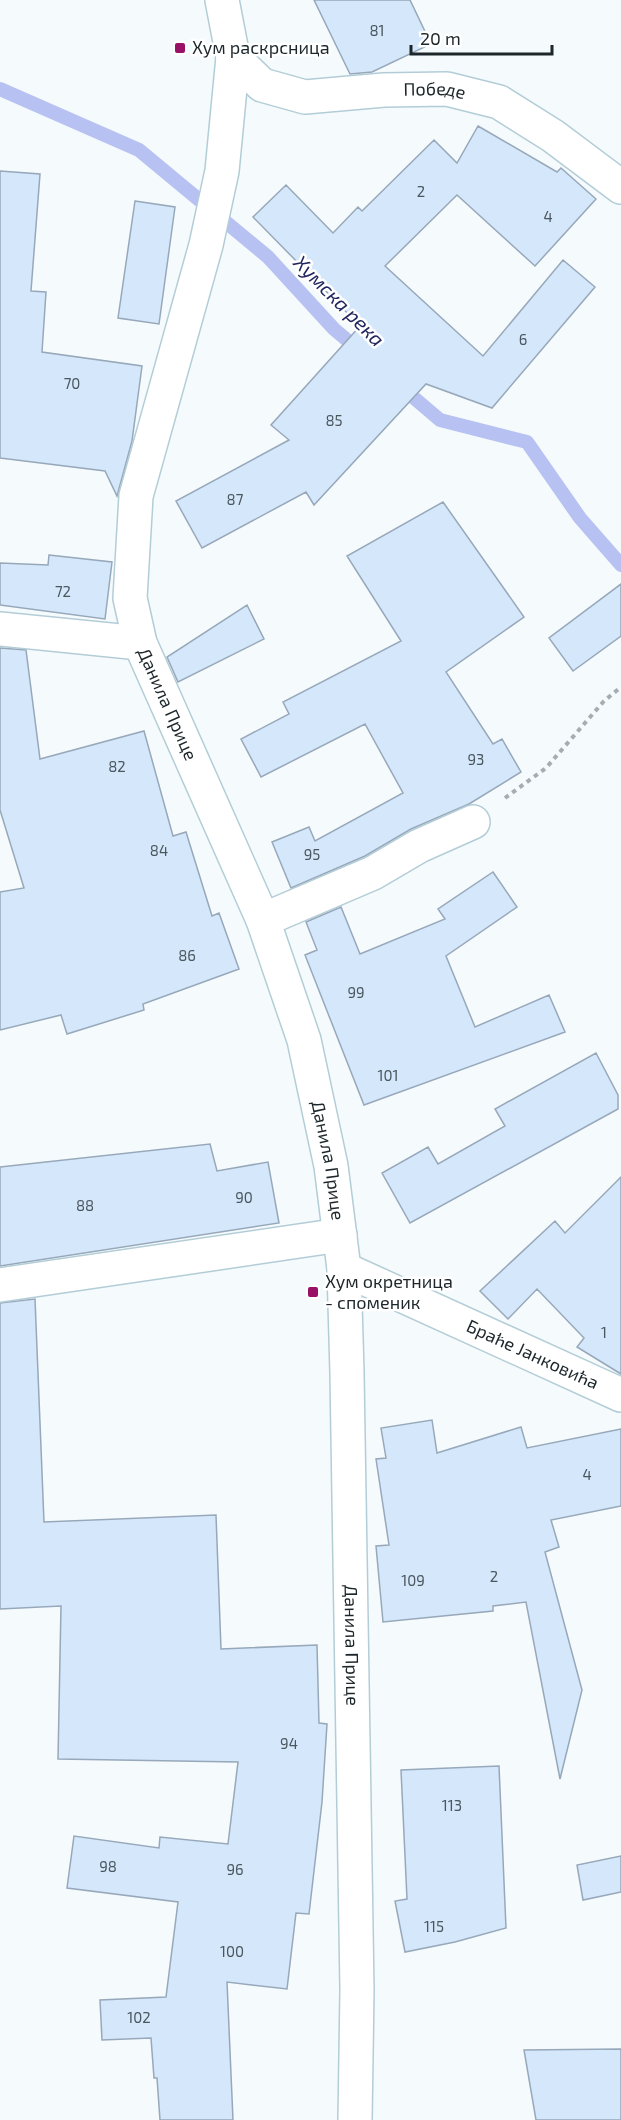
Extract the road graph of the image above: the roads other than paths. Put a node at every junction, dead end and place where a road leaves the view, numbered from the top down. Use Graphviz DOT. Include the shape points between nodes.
graph roads {
  1 [pos="222,0"];
  2 [pos="233,57"];
  3 [pos="621,187"];
  4 [pos="0,629"];
  5 [pos="141,643"];
  6 [pos="474,822"];
  7 [pos="263,920"];
  8 [pos="340,1235"];
  9 [pos="344,1269"];
  10 [pos="0,1285"];
  11 [pos="621,1395"];
  12 [pos="355,2120"];
  1 -- 2 [label="street"];
  2 -- 3 [label="street, Победе" via="262,85 305,97 447,89 500,102"];
  2 -- 5 [label="street, Данила Прице" via="222,171 206,245 136,496 130,598"];
  4 -- 5 [label="street"];
  5 -- 7 [label="street, Данила Прице"];
  6 -- 7 [label="street" via="418,846 373,873"];
  7 -- 8 [label="street, Данила Прице" via="304,1040 331,1166"];
  8 -- 9 [label="street, Данила Прице"];
  8 -- 10 [label="street"];
  9 -- 11 [label="street, Браће Јанковића"];
  9 -- 12 [label="street, Данила Прице" via="357,1990"];
}
